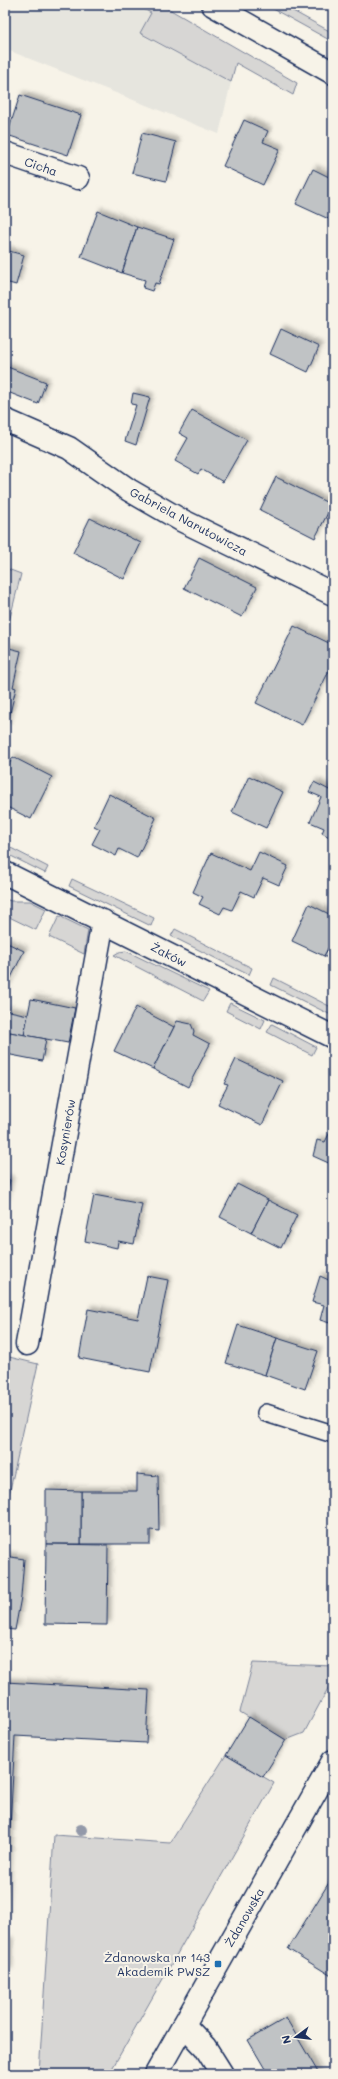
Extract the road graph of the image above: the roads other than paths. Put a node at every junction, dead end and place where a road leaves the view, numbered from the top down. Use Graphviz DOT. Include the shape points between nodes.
graph roads {
  1 [pos="213,5"];
  2 [pos="333,73"];
  3 [pos="5,153"];
  4 [pos="78,178"];
  5 [pos="5,420"];
  6 [pos="333,594"];
  7 [pos="5,873"];
  8 [pos="103,921"];
  9 [pos="333,1037"];
  10 [pos="27,1344"];
  11 [pos="266,1413"];
  12 [pos="333,1434"];
  13 [pos="333,1761"];
  14 [pos="184,2024"];
  15 [pos="156,2074"];
  16 [pos="222,2074"];
  1 -- 2 [label="street"];
  3 -- 4 [label="street, Cicha"];
  5 -- 6 [label="street, Gabriela Narutowicza" via="69,448 129,490 175,516"];
  7 -- 8 [label="street, Żaków"];
  8 -- 9 [label="street, Żaków"];
  8 -- 10 [label="street, Kosynierów"];
  11 -- 12 [label="lane"];
  13 -- 14 [label="street, Żdanowska"];
  14 -- 15 [label="street, Żdanowska"];
  14 -- 16 [label="street" via="205,2047"];
}
